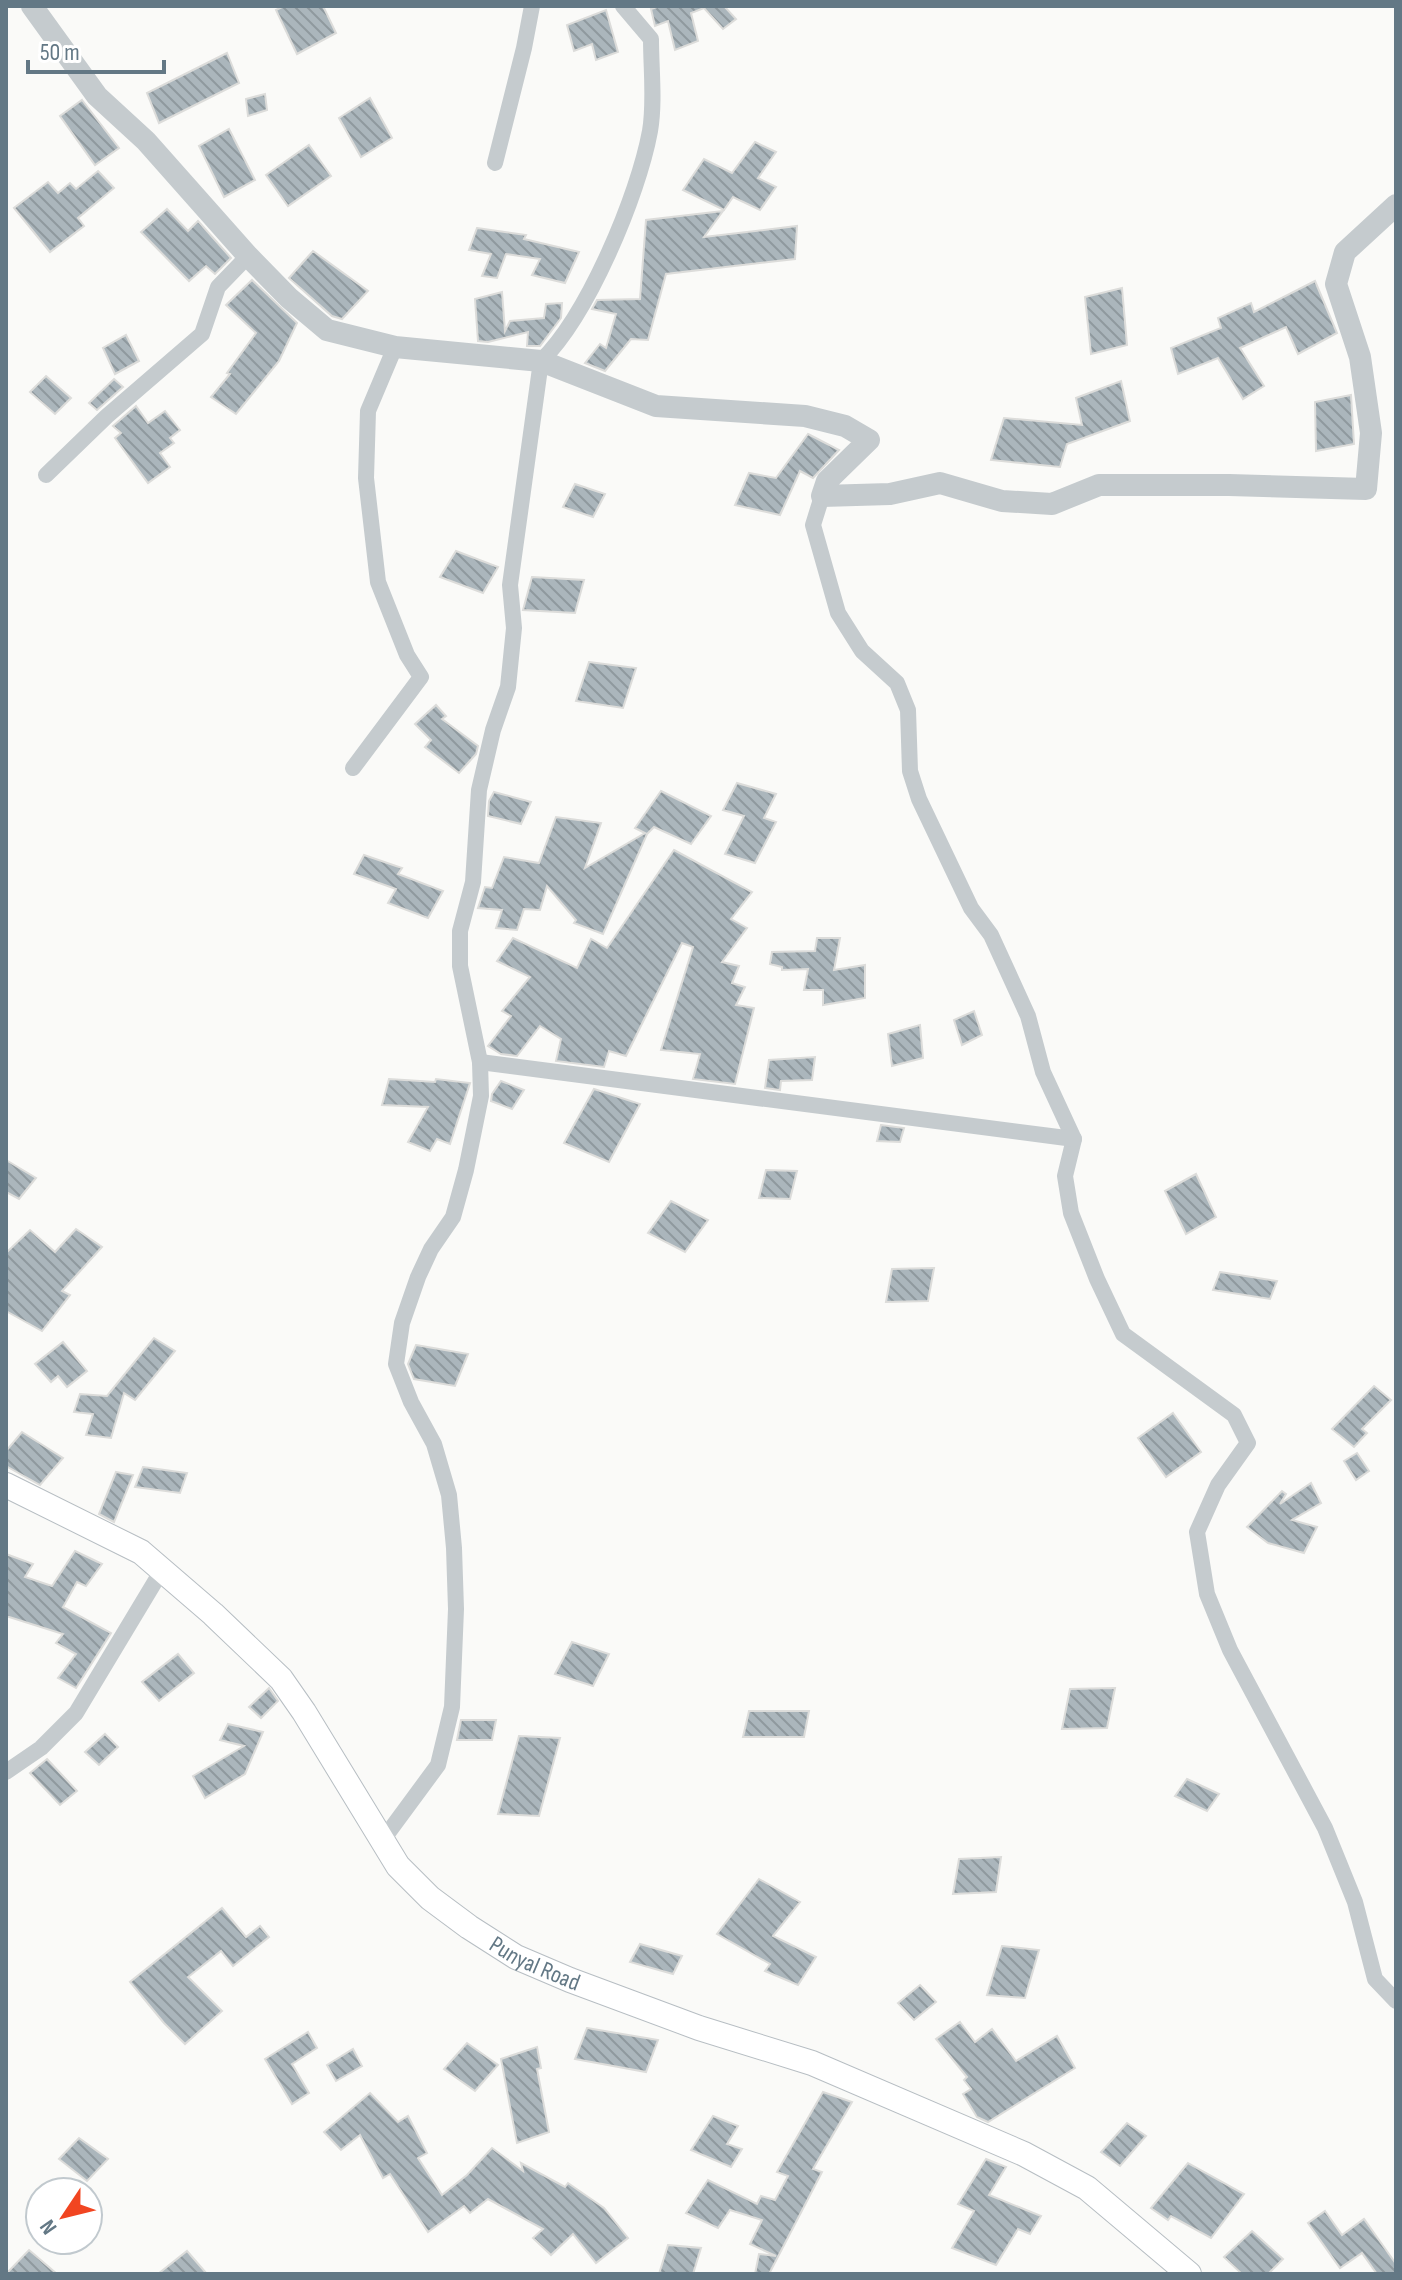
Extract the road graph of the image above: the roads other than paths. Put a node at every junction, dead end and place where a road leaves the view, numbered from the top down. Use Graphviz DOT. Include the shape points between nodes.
graph roads {
  1 [pos="32,6"];
  2 [pos="532,6"];
  3 [pos="623,6"];
  4 [pos="495,163"];
  5 [pos="1396,205"];
  6 [pos="248,256"];
  7 [pos="395,347"];
  8 [pos="541,361"];
  9 [pos="46,475"];
  10 [pos="822,496"];
  11 [pos="353,768"];
  12 [pos="480,1062"];
  13 [pos="1074,1139"];
  14 [pos="6,1485"];
  15 [pos="162,1570"];
  16 [pos="6,1772"];
  17 [pos="382,1841"];
  18 [pos="1396,2001"];
  19 [pos="1189,2274"];
  1 -- 6 [label="street" via="97,96 146,141"];
  2 -- 4 [label="street"];
  3 -- 8 [label="street" via="651,39 650,129 635,188 596,281 558,344"];
  5 -- 10 [label="street" via="1345,252 1336,284 1360,357 1371,433 1366,489 1099,485 1052,504 1002,501 940,483 890,494"];
  6 -- 7 [label="street" via="327,330"];
  6 -- 9 [label="street" via="218,287 202,334"];
  7 -- 8 [label="street"];
  7 -- 11 [label="street" via="368,411 366,478 378,582 421,677"];
  8 -- 10 [label="street" via="656,406 805,416 845,426 869,440 827,481"];
  8 -- 12 [label="street" via="510,585 514,628 508,687 479,790 473,882 460,931 460,966"];
  10 -- 13 [label="street" via="813,525 838,613 862,651 897,683 908,710 910,771 919,799 1028,1016 1043,1072"];
  12 -- 13 [label="street"];
  12 -- 17 [label="street" via="481,1096 463,1182 453,1217 418,1277 402,1323 396,1364 434,1444 449,1495 456,1609 452,1707 438,1765"];
  13 -- 18 [label="street" via="1065,1176 1071,1213 1123,1334 1234,1415 1248,1443 1218,1485 1197,1532 1207,1594 1230,1650 1325,1828 1355,1902 1375,1979"];
  14 -- 15 [label="main road, Punyal Road" via="141,1552"];
  15 -- 16 [label="street" via="76,1713 41,1748"];
  15 -- 17 [label="main road, Punyal Road" via="281,1679"];
  17 -- 19 [label="main road, Punyal Road" via="430,1898 516,1957 699,2028 812,2063 1024,2154 1087,2188"];
}
